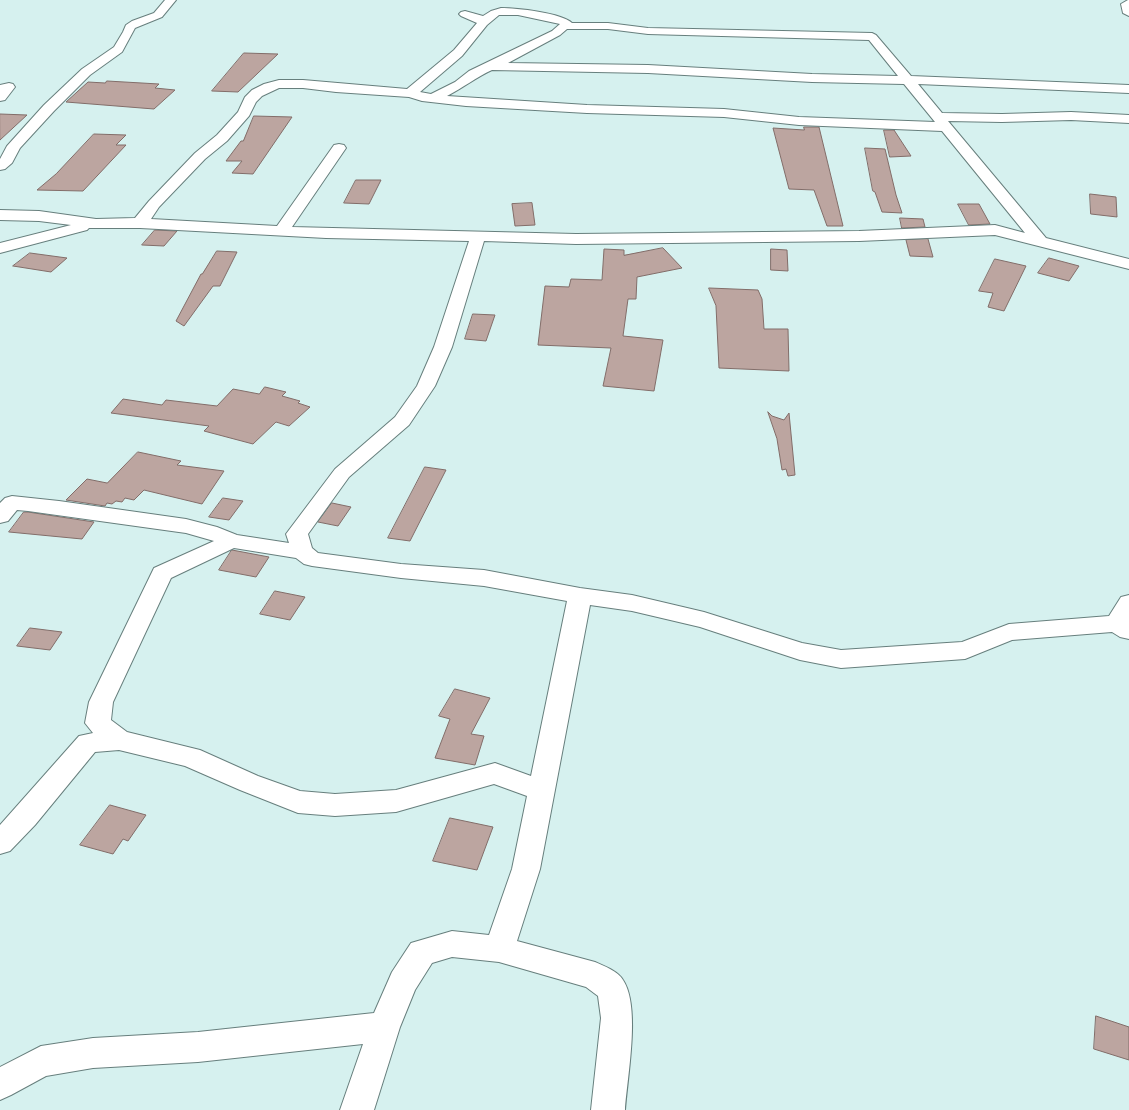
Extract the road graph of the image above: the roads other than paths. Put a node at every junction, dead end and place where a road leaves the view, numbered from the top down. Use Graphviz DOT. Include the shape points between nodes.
graph roads {
  1 [pos="171,0"];
  2 [pos="1129,3"];
  3 [pos="1129,13"];
  4 [pos="465,14"];
  5 [pos="483,22"];
  6 [pos="566,26"];
  7 [pos="490,66"];
  8 [pos="907,80"];
  9 [pos="0,89"];
  10 [pos="1129,89"];
  11 [pos="410,93"];
  12 [pos="0,97"];
  13 [pos="433,98"];
  14 [pos="1129,119"];
  15 [pos="942,122"];
  16 [pos="339,148"];
  17 [pos="0,166"];
  18 [pos="0,215"];
  19 [pos="140,223"];
  20 [pos="96,224"];
  21 [pos="281,231"];
  22 [pos="478,236"];
  23 [pos="1041,242"];
  24 [pos="0,248"];
  25 [pos="1129,264"];
  26 [pos="0,516"];
  27 [pos="232,541"];
  28 [pos="302,552"];
  29 [pos="580,596"];
  30 [pos="1129,603"];
  31 [pos="1123,628"];
  32 [pos="119,740"];
  33 [pos="541,790"];
  34 [pos="0,843"];
  35 [pos="500,949"];
  36 [pos="384,1026"];
  37 [pos="0,1084"];
  38 [pos="357,1110"];
  39 [pos="608,1110"];
  1 -- 17 [label="street" via="158,15 130,27 130,32 118,49 86,72 49,108 14,146 7,160"];
  2 -- 3 [label="street"];
  4 -- 5 [label="street"];
  5 -- 6 [label="street" via="496,13 514,12 563,21"];
  5 -- 11 [label="street" via="458,53"];
  6 -- 7 [label="street"];
  6 -- 8 [label="street" via="608,26 648,31 872,37"];
  7 -- 8 [label="street" via="605,67 812,78"];
  7 -- 13 [label="street"];
  8 -- 10 [label="street"];
  8 -- 15 [label="street"];
  9 -- 12 [label="street" via="9,87"];
  11 -- 13 [label="street"];
  11 -- 19 [label="street" via="290,83 268,87 250,100 244,113 222,138 200,156 154,204"];
  13 -- 15 [label="street" via="466,102 724,113 799,121"];
  14 -- 15 [label="street" via="1071,116"];
  15 -- 23 [label="street"];
  16 -- 21 [label="street"];
  18 -- 20 [label="street" via="39,216"];
  19 -- 20 [label="street"];
  19 -- 21 [label="street"];
  20 -- 24 [label="street"];
  21 -- 22 [label="street"];
  22 -- 23 [label="street" via="655,239 859,236 995,230"];
  22 -- 28 [label="street" via="443,348 426,386 402,421 342,473 297,534"];
  23 -- 25 [label="street"];
  26 -- 27 [label="street" via="12,503 44,505 191,527 218,533"];
  27 -- 28 [label="street"];
  27 -- 32 [label="street" via="162,574 101,702 98,723"];
  28 -- 29 [label="street" via="312,559 401,571 484,578"];
  29 -- 31 [label="street" via="632,603 704,620 800,650 841,659 965,650 1009,632"];
  29 -- 33 [label="street"];
  30 -- 31 [label="street"];
  32 -- 33 [label="street" via="191,757 249,784 298,802 335,805 396,801 495,773"];
  32 -- 34 [label="street" via="88,743"];
  33 -- 35 [label="street" via="526,869"];
  35 -- 36 [label="street" via="452,944 422,952 403,982"];
  35 -- 39 [label="street" via="595,976 612,988 617,1018"];
  36 -- 37 [label="street" via="198,1047 78,1055 41,1061"];
  36 -- 38 [label="street"];
}
